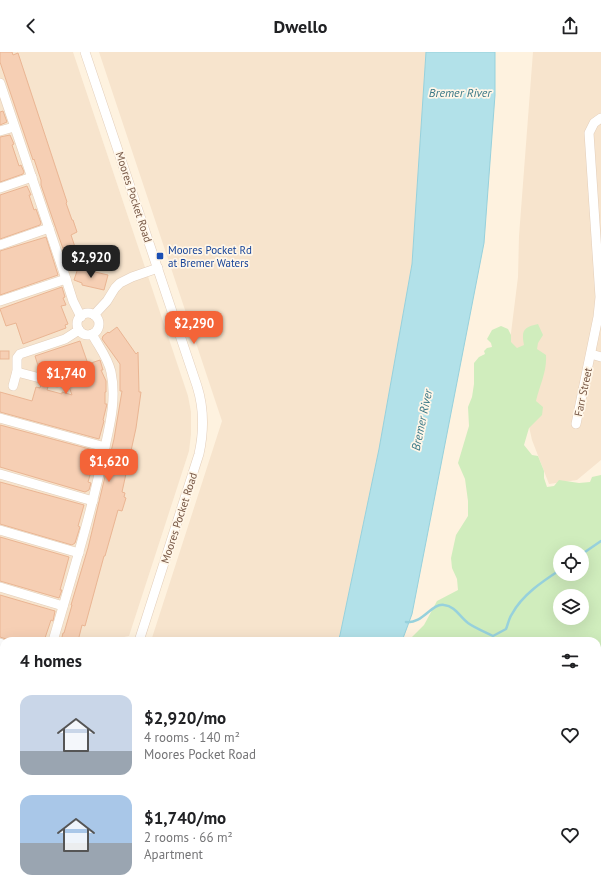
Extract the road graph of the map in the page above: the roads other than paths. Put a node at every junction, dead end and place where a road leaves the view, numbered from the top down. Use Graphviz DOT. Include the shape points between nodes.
graph roads {
  1 [pos="85,52"];
  2 [pos="0,83"];
  3 [pos="597,121"];
  4 [pos="14,127"];
  5 [pos="0,132"];
  6 [pos="32,178"];
  7 [pos="0,188"];
  8 [pos="49,228"];
  9 [pos="0,245"];
  10 [pos="599,247"];
  11 [pos="158,268"];
  12 [pos="66,279"];
  13 [pos="0,301"];
  14 [pos="94,316"];
  15 [pos="81,317"];
  16 [pos="79,330"];
  17 [pos="92,334"];
  18 [pos="591,354"];
  19 [pos="601,357"];
  20 [pos="17,372"];
  21 [pos="59,383"];
  22 [pos="14,386"];
  23 [pos="0,418"];
  24 [pos="576,424"];
  25 [pos="105,447"];
  26 [pos="0,474"];
  27 [pos="93,501"];
  28 [pos="0,530"];
  29 [pos="79,553"];
  30 [pos="0,587"];
  31 [pos="63,606"];
  32 [pos="54,637"];
  33 [pos="140,637"];
  1 -- 11 [label="street, Moores Pocket Road"];
  2 -- 4 [label="street"];
  3 -- 10 [label="street, Farr Street" via="589,133"];
  4 -- 5 [label="street"];
  4 -- 6 [label="street"];
  6 -- 7 [label="street"];
  6 -- 8 [label="street"];
  8 -- 9 [label="street"];
  8 -- 12 [label="street"];
  10 -- 18 [label="street, Farr Street" via="600,297"];
  11 -- 14 [label="street" via="121,282"];
  11 -- 33 [label="street, Moores Pocket Road" via="200,394 203,428 197,462"];
  12 -- 13 [label="street"];
  12 -- 15 [label="street"];
  14 -- 15 [label="street" via="87,314"];
  14 -- 17 [label="street" via="98,319 99,325"];
  15 -- 16 [label="street" via="78,323"];
  16 -- 17 [label="street" via="84,334"];
  16 -- 20 [label="street" via="65,339 20,354 17,358"];
  17 -- 25 [label="street" via="107,359 112,379 114,405"];
  18 -- 19 [label="street"];
  18 -- 24 [label="street, Farr Street"];
  20 -- 21 [label="street"];
  20 -- 22 [label="street"];
  23 -- 25 [label="street"];
  25 -- 27 [label="street"];
  26 -- 27 [label="street"];
  27 -- 29 [label="street"];
  28 -- 29 [label="street"];
  29 -- 31 [label="street"];
  30 -- 31 [label="street"];
  31 -- 32 [label="street"];
}
